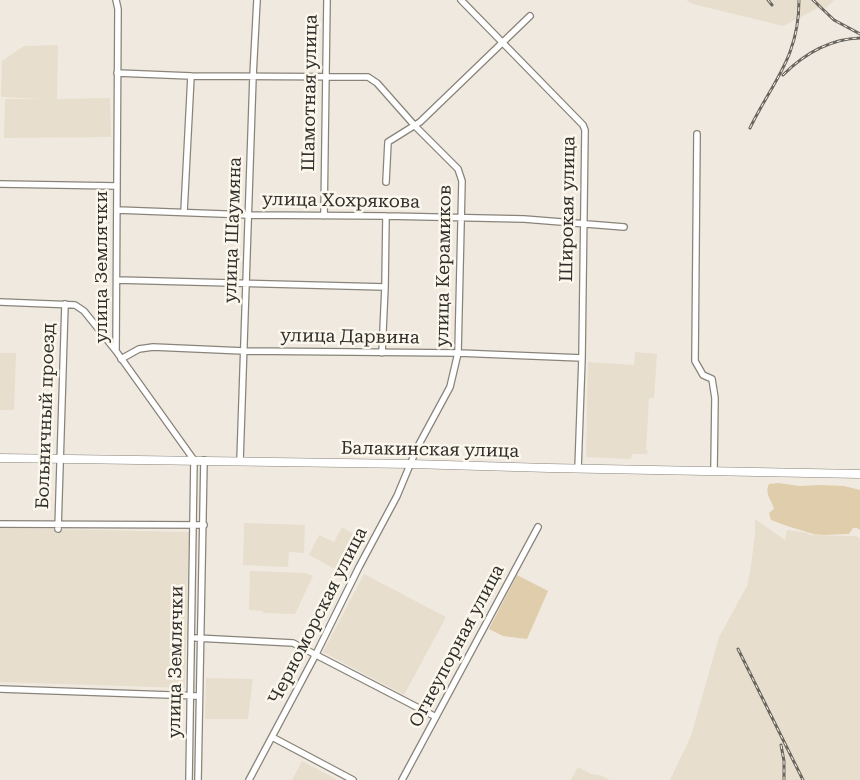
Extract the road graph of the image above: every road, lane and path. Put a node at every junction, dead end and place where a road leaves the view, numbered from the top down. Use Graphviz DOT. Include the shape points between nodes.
graph roads {
  1 [pos="116,0"];
  2 [pos="257,0"];
  3 [pos="326,0"];
  4 [pos="461,0"];
  5 [pos="530,16"];
  6 [pos="502,43"];
  7 [pos="117,73"];
  8 [pos="191,76"];
  9 [pos="253,76"];
  10 [pos="326,77"];
  11 [pos="415,126"];
  12 [pos="697,134"];
  13 [pos="386,182"];
  14 [pos="0,184"];
  15 [pos="117,186"];
  16 [pos="117,210"];
  17 [pos="184,212"];
  18 [pos="249,215"];
  19 [pos="324,216"];
  20 [pos="386,216"];
  21 [pos="462,218"];
  22 [pos="583,224"];
  23 [pos="624,227"];
  24 [pos="117,280"];
  25 [pos="247,283"];
  26 [pos="385,287"];
  27 [pos="0,302"];
  28 [pos="65,304"];
  29 [pos="116,351"];
  30 [pos="244,351"];
  31 [pos="382,353"];
  32 [pos="458,353"];
  33 [pos="582,358"];
  34 [pos="121,359"];
  35 [pos="0,458"];
  36 [pos="59,459"];
  37 [pos="194,460"];
  38 [pos="204,460"];
  39 [pos="240,461"];
  40 [pos="410,464"];
  41 [pos="578,469"];
  42 [pos="714,470"];
  43 [pos="860,474"];
  44 [pos="0,524"];
  45 [pos="194,525"];
  46 [pos="204,525"];
  47 [pos="538,526"];
  48 [pos="58,527"];
  49 [pos="192,638"];
  50 [pos="200,638"];
  51 [pos="316,654"];
  52 [pos="0,689"];
  53 [pos="190,696"];
  54 [pos="199,696"];
  55 [pos="436,717"];
  56 [pos="272,737"];
  57 [pos="189,780"];
  58 [pos="198,780"];
  59 [pos="249,780"];
  60 [pos="353,780"];
  61 [pos="402,780"];
  1 -- 7 [label="street, улица Землячки"];
  2 -- 9 [label="street, улица Шаумяна"];
  3 -- 10 [label="street, Шамотная улица"];
  4 -- 6 [label="street, Широкая улица"];
  5 -- 6 [label="street"];
  6 -- 11 [label="street"];
  6 -- 22 [label="street, Широкая улица" via="583,125"];
  7 -- 8 [label="street, улица Керамиков"];
  7 -- 15 [label="street, улица Землячки"];
  8 -- 9 [label="street, улица Керамиков"];
  8 -- 17 [label="street"];
  9 -- 10 [label="street, улица Керамиков"];
  9 -- 18 [label="street, улица Шаумяна"];
  10 -- 11 [label="street, улица Керамиков" via="368,77"];
  10 -- 19 [label="street, Шамотная улица"];
  11 -- 13 [label="street" via="388,142"];
  11 -- 21 [label="street, улица Керамиков" via="458,169 462,181"];
  12 -- 42 [label="street" via="695,361 704,375 712,379 715,398"];
  14 -- 15 [label="street"];
  15 -- 16 [label="street, улица Землячки"];
  16 -- 17 [label="street, улица Хохрякова"];
  16 -- 24 [label="street, улица Землячки"];
  17 -- 18 [label="street, улица Хохрякова"];
  18 -- 19 [label="street, улица Хохрякова"];
  18 -- 25 [label="street, улица Шаумяна"];
  19 -- 20 [label="street, улица Хохрякова"];
  20 -- 21 [label="street, улица Хохрякова"];
  20 -- 26 [label="street"];
  21 -- 22 [label="street, улица Хохрякова"];
  21 -- 32 [label="street, улица Керамиков"];
  22 -- 23 [label="street, улица Хохрякова"];
  22 -- 33 [label="street, Широкая улица"];
  24 -- 25 [label="street"];
  24 -- 29 [label="street, улица Землячки"];
  25 -- 26 [label="street"];
  25 -- 30 [label="street, улица Шаумяна"];
  26 -- 31 [label="street"];
  27 -- 28 [label="street"];
  28 -- 29 [label="street" via="76,305 84,311"];
  28 -- 36 [label="street, Больничный проезд"];
  29 -- 34 [label="street, улица Землячки"];
  30 -- 31 [label="street, улица Дарвина"];
  30 -- 34 [label="street, улица Дарвина" via="153,347 139,349"];
  30 -- 39 [label="street, улица Шаумяна"];
  31 -- 32 [label="street, улица Дарвина"];
  32 -- 33 [label="street, улица Дарвина"];
  32 -- 40 [label="street, улица Керамиков" via="450,387"];
  33 -- 41 [label="street, Широкая улица"];
  34 -- 37 [label="street, улица Землячки"];
  35 -- 36 [label="main road, Балакинская улица"];
  36 -- 37 [label="main road, Балакинская улица"];
  36 -- 48 [label="street, Больничный проезд"];
  37 -- 38 [label="main road, Балакинская улица"];
  37 -- 45 [label="street, улица Землячки"];
  38 -- 39 [label="main road, Балакинская улица"];
  38 -- 46 [label="street, улица Землячки"];
  39 -- 40 [label="main road, Балакинская улица"];
  40 -- 41 [label="main road, Балакинская улица"];
  40 -- 51 [label="street, Черноморская улица" via="397,496"];
  41 -- 42 [label="main road, Балакинская улица"];
  42 -- 43 [label="main road, Балакинская улица"];
  44 -- 48 [label="street"];
  45 -- 46 [label="street"];
  45 -- 48 [label="street"];
  45 -- 49 [label="street, улица Землячки"];
  46 -- 50 [label="street, улица Землячки"];
  47 -- 55 [label="street, Огнеупорная улица"];
  49 -- 50 [label="street"];
  49 -- 53 [label="street, улица Землячки"];
  50 -- 51 [label="street" via="293,643"];
  50 -- 54 [label="street, улица Землячки"];
  51 -- 55 [label="street"];
  51 -- 56 [label="street, Черноморская улица"];
  52 -- 53 [label="street"];
  53 -- 54 [label="street"];
  53 -- 57 [label="street, улица Землячки"];
  54 -- 58 [label="street, улица Землячки"];
  55 -- 61 [label="street, Огнеупорная улица"];
  56 -- 59 [label="street, Черноморская улица"];
  56 -- 60 [label="street"];
}
